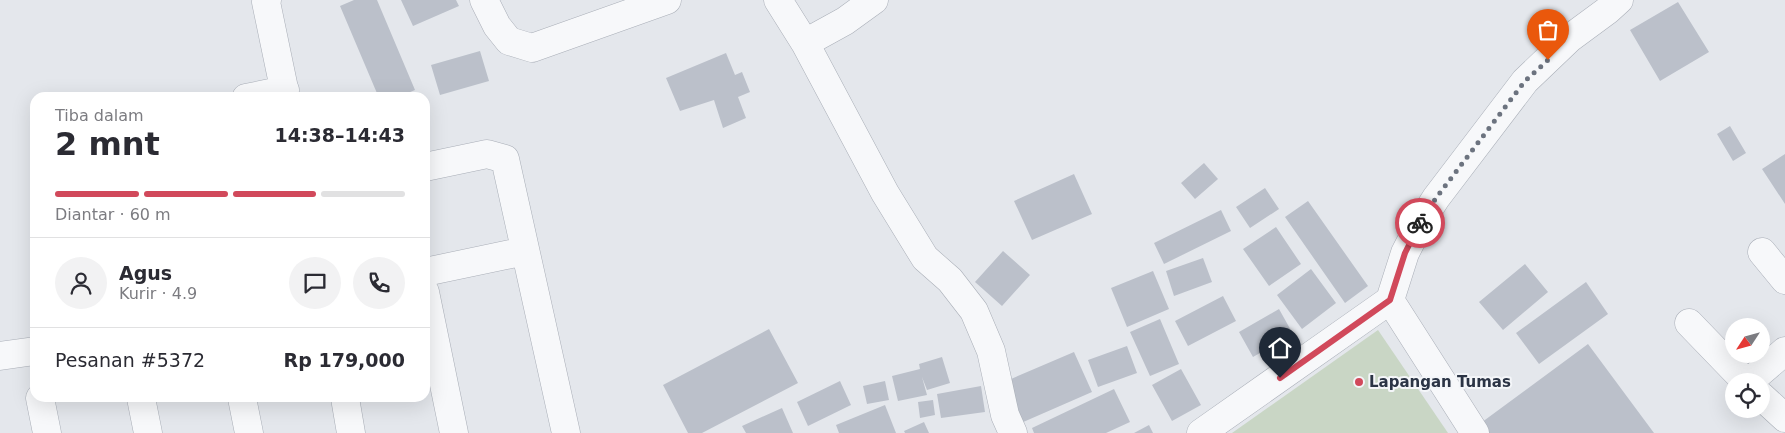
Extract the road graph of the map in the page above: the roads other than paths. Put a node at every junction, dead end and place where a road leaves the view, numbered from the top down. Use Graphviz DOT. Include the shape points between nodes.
graph roads {
  1 [pos="267,0"];
  2 [pos="484,0"];
  3 [pos="667,0"];
  4 [pos="778,0"];
  5 [pos="874,0"];
  6 [pos="1619,0"];
  7 [pos="805,43"];
  8 [pos="285,92"];
  9 [pos="430,166"];
  10 [pos="525,251"];
  11 [pos="1762,252"];
  12 [pos="430,271"];
  13 [pos="1785,280"];
  14 [pos="1390,300"];
  15 [pos="430,316"];
  16 [pos="1689,323"];
  17 [pos="1785,351"];
  18 [pos="0,356"];
  19 [pos="30,357"];
  20 [pos="1737,373"];
  21 [pos="1759,373"];
  22 [pos="41,402"];
  23 [pos="142,402"];
  24 [pos="243,402"];
  25 [pos="345,402"];
  26 [pos="1770,404"];
  27 [pos="1785,418"];
  28 [pos="47,433"];
  29 [pos="148,433"];
  30 [pos="249,433"];
  31 [pos="351,433"];
  32 [pos="454,433"];
  33 [pos="566,433"];
  34 [pos="1013,433"];
  35 [pos="1201,433"];
  36 [pos="1475,433"];
  1 -- 8 [label="street"];
  2 -- 3 [label="street" via="509,41 532,48"];
  4 -- 7 [label="street"];
  5 -- 7 [label="street"];
  6 -- 14 [label="street" via="1570,38 1525,81 1422,220 1405,253"];
  7 -- 34 [label="street" via="890,202 926,258 950,280 974,311 991,351 1005,415"];
  9 -- 10 [label="street" via="487,154 505,159"];
  10 -- 12 [label="street"];
  10 -- 33 [label="street"];
  11 -- 13 [label="street"];
  14 -- 35 [label="street"];
  14 -- 36 [label="street"];
  15 -- 32 [label="street"];
  16 -- 20 [label="street"];
  17 -- 21 [label="street"];
  18 -- 19 [label="street"];
  22 -- 28 [label="street"];
  23 -- 29 [label="street"];
  24 -- 30 [label="street"];
  25 -- 31 [label="street"];
  26 -- 27 [label="street"];
}
